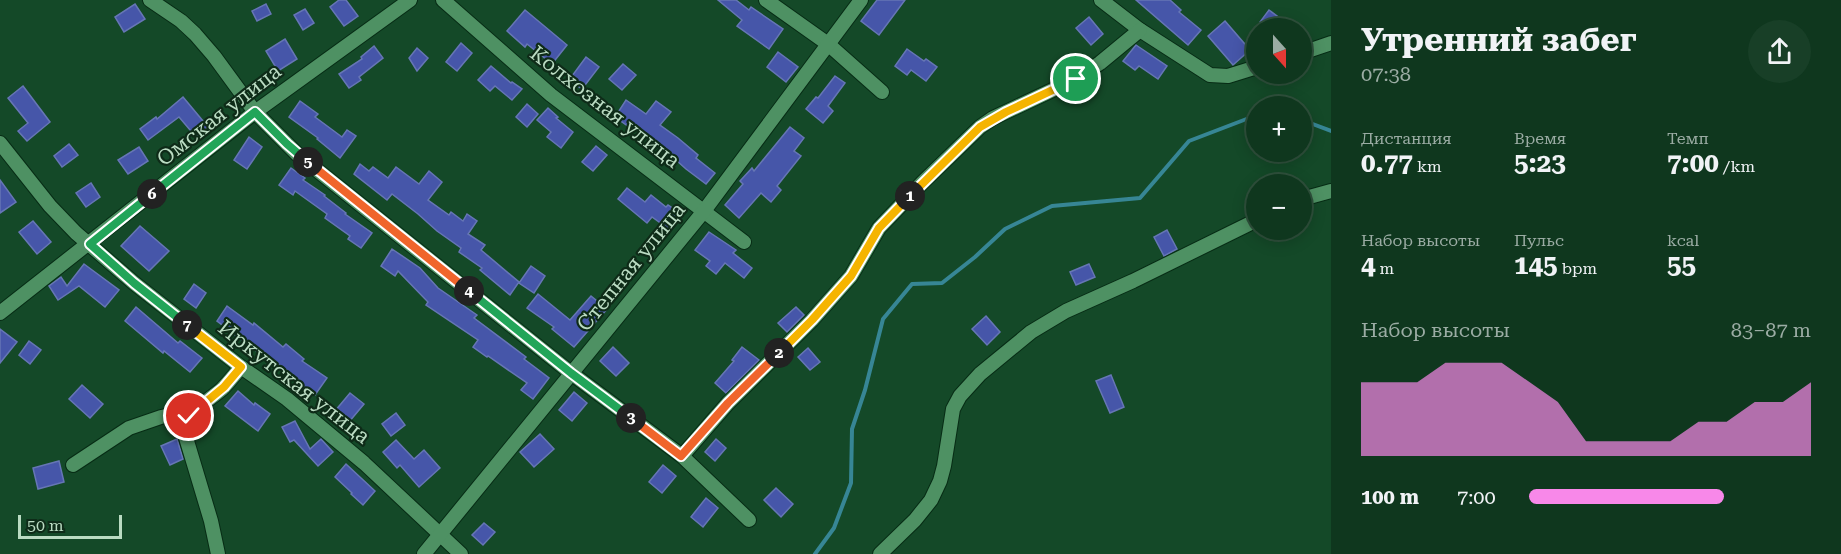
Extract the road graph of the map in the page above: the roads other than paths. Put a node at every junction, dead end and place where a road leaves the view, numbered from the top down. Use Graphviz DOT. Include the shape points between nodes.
graph roads {
  1 [pos="150,0"];
  2 [pos="410,0"];
  3 [pos="443,0"];
  4 [pos="766,0"];
  5 [pos="861,0"];
  6 [pos="1101,0"];
  7 [pos="1140,30"];
  8 [pos="1331,43"];
  9 [pos="828,44"];
  10 [pos="1312,50"];
  11 [pos="1246,70"];
  12 [pos="882,92"];
  13 [pos="255,112"];
  14 [pos="0,143"];
  15 [pos="1331,191"];
  16 [pos="1312,196"];
  17 [pos="704,211"];
  18 [pos="1246,225"];
  19 [pos="744,242"];
  20 [pos="90,244"];
  21 [pos="0,313"];
  22 [pos="241,367"];
  23 [pos="571,373"];
  24 [pos="195,410"];
  25 [pos="681,456"];
  26 [pos="73,465"];
  27 [pos="749,520"];
  28 [pos="439,535"];
  29 [pos="218,554"];
  30 [pos="424,554"];
  31 [pos="461,554"];
  32 [pos="880,554"];
  1 -- 13 [label="street" via="195,34"];
  2 -- 13 [label="street, Омская улица"];
  3 -- 17 [label="street, Колхозная улица" via="551,95"];
  4 -- 9 [label="street"];
  5 -- 9 [label="street, Степная улица"];
  6 -- 7 [label="street"];
  7 -- 11 [label="street" via="1210,75 1228,76"];
  7 -- 25 [label="street" via="1086,73 980,127 879,228 851,276"];
  8 -- 10 [label="street"];
  9 -- 12 [label="street"];
  9 -- 17 [label="street, Степная улица"];
  13 -- 20 [label="street, Омская улица"];
  13 -- 23 [label="street" via="297,154"];
  14 -- 20 [label="street, Иркутская улица" via="50,206"];
  15 -- 16 [label="street"];
  17 -- 19 [label="street, Колхозная улица"];
  17 -- 23 [label="street, Степная улица"];
  18 -- 32 [label="street" via="1058,315 980,374 953,409 944,466 931,500"];
  20 -- 21 [label="street, Омская улица"];
  20 -- 22 [label="street, Иркутская улица"];
  22 -- 24 [label="street" via="224,387"];
  22 -- 28 [label="street, Иркутская улица" via="287,399 364,463"];
  23 -- 25 [label="street"];
  23 -- 28 [label="street, Степная улица"];
  24 -- 26 [label="street" via="129,428"];
  24 -- 29 [label="street" via="184,431"];
  25 -- 27 [label="street"];
  28 -- 30 [label="street, Степная улица"];
  28 -- 31 [label="street, Иркутская улица"];
}
